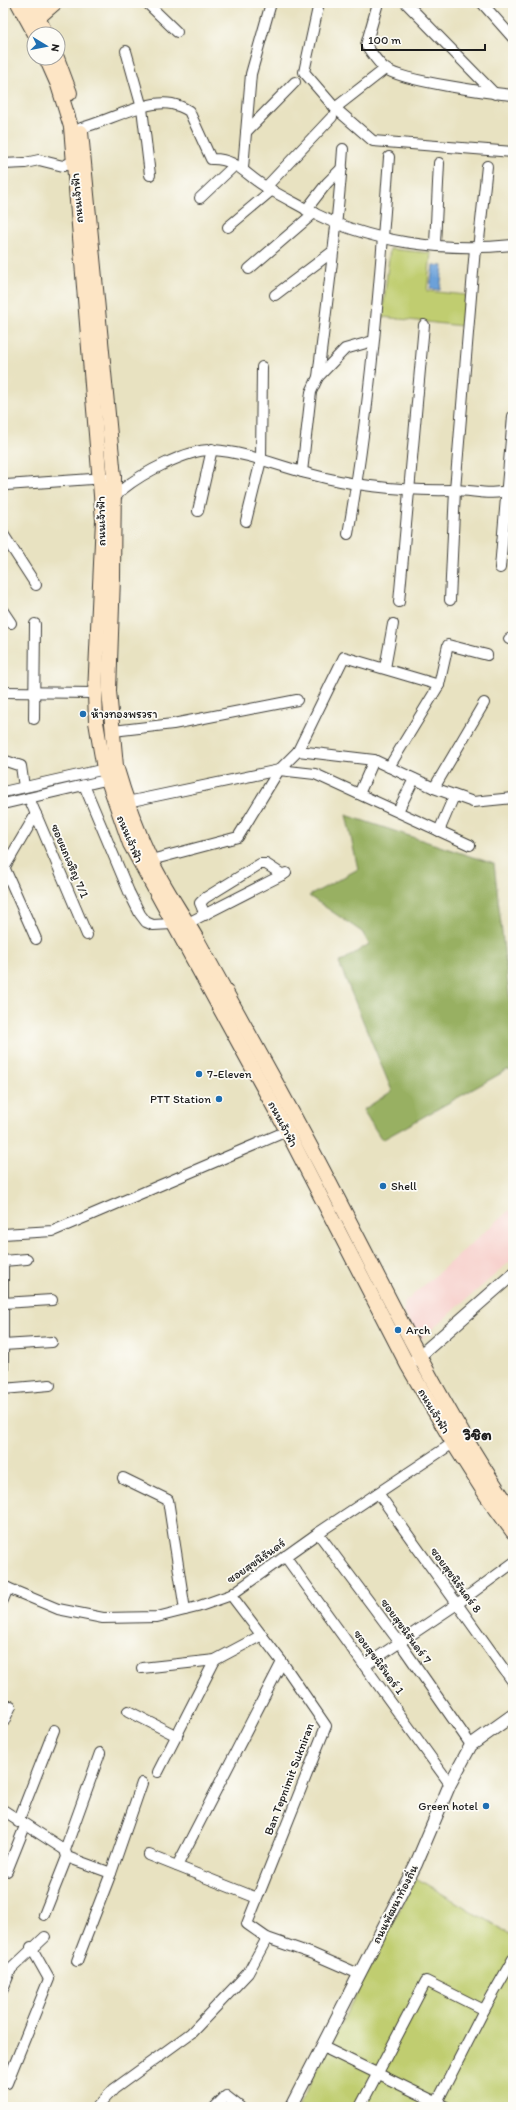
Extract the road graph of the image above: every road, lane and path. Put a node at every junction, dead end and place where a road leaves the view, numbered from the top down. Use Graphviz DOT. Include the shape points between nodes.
graph roads {
  1 [pos="18,3"];
  2 [pos="31,3"];
  3 [pos="55,3"];
  4 [pos="147,3"];
  5 [pos="271,3"];
  6 [pos="319,3"];
  7 [pos="378,3"];
  8 [pos="406,3"];
  9 [pos="482,3"];
  10 [pos="35,25"];
  11 [pos="177,32"];
  12 [pos="513,38"];
  13 [pos="126,51"];
  14 [pos="50,66"];
  15 [pos="60,66"];
  16 [pos="385,69"];
  17 [pos="295,82"];
  18 [pos="495,94"];
  19 [pos="513,95"];
  20 [pos="142,108"];
  21 [pos="334,113"];
  22 [pos="81,128"];
  23 [pos="246,132"];
  24 [pos="343,149"];
  25 [pos="513,152"];
  26 [pos="389,157"];
  27 [pos="74,161"];
  28 [pos="439,163"];
  29 [pos="3,164"];
  30 [pos="487,166"];
  31 [pos="239,167"];
  32 [pos="342,168"];
  33 [pos="150,176"];
  34 [pos="269,188"];
  35 [pos="200,198"];
  36 [pos="310,211"];
  37 [pos="338,224"];
  38 [pos="228,228"];
  39 [pos="383,239"];
  40 [pos="435,244"];
  41 [pos="513,245"];
  42 [pos="477,248"];
  43 [pos="332,252"];
  44 [pos="249,269"];
  45 [pos="275,295"];
  46 [pos="424,325"];
  47 [pos="373,341"];
  48 [pos="262,367"];
  49 [pos="318,377"];
  50 [pos="513,416"];
  51 [pos="212,450"];
  52 [pos="261,460"];
  53 [pos="302,472"];
  54 [pos="107,477"];
  55 [pos="357,485"];
  56 [pos="3,487"];
  57 [pos="408,489"];
  58 [pos="455,490"];
  59 [pos="510,490"];
  60 [pos="114,501"];
  61 [pos="198,512"];
  62 [pos="246,521"];
  63 [pos="3,534"];
  64 [pos="348,534"];
  65 [pos="500,568"];
  66 [pos="36,584"];
  67 [pos="450,600"];
  68 [pos="399,602"];
  69 [pos="3,611"];
  70 [pos="11,623"];
  71 [pos="35,624"];
  72 [pos="393,624"];
  73 [pos="488,655"];
  74 [pos="385,668"];
  75 [pos="439,685"];
  76 [pos="3,692"];
  77 [pos="34,692"];
  78 [pos="95,692"];
  79 [pos="297,700"];
  80 [pos="484,702"];
  81 [pos="34,720"];
  82 [pos="113,731"];
  83 [pos="298,751"];
  84 [pos="3,760"];
  85 [pos="374,760"];
  86 [pos="389,767"];
  87 [pos="279,770"];
  88 [pos="112,773"];
  89 [pos="414,779"];
  90 [pos="84,785"];
  91 [pos="24,787"];
  92 [pos="434,788"];
  93 [pos="3,792"];
  94 [pos="359,794"];
  95 [pos="454,796"];
  96 [pos="29,798"];
  97 [pos="513,798"];
  98 [pos="127,802"];
  99 [pos="3,804"];
  100 [pos="398,811"];
  101 [pos="36,814"];
  102 [pos="439,831"];
  103 [pos="470,844"];
  104 [pos="151,860"];
  105 [pos="4,869"];
  106 [pos="205,915"];
  107 [pos="188,923"];
  108 [pos="172,924"];
  109 [pos="87,935"];
  110 [pos="36,939"];
  111 [pos="287,1131"];
  112 [pos="3,1234"];
  113 [pos="27,1259"];
  114 [pos="3,1260"];
  115 [pos="513,1274"];
  116 [pos="52,1300"];
  117 [pos="4,1303"];
  118 [pos="52,1342"];
  119 [pos="4,1345"];
  120 [pos="419,1355"];
  121 [pos="408,1366"];
  122 [pos="3,1370"];
  123 [pos="50,1385"];
  124 [pos="3,1389"];
  125 [pos="453,1443"];
  126 [pos="123,1478"];
  127 [pos="378,1493"];
  128 [pos="513,1512"];
  129 [pos="513,1532"];
  130 [pos="318,1533"];
  131 [pos="285,1556"];
  132 [pos="513,1563"];
  133 [pos="5,1587"];
  134 [pos="231,1595"];
  135 [pos="3,1600"];
  136 [pos="457,1604"];
  137 [pos="185,1610"];
  138 [pos="262,1635"];
  139 [pos="400,1643"];
  140 [pos="215,1660"];
  141 [pos="282,1662"];
  142 [pos="366,1665"];
  143 [pos="142,1668"];
  144 [pos="513,1682"];
  145 [pos="11,1706"];
  146 [pos="128,1712"];
  147 [pos="513,1715"];
  148 [pos="3,1721"];
  149 [pos="54,1730"];
  150 [pos="177,1736"];
  151 [pos="471,1745"];
  152 [pos="100,1752"];
  153 [pos="158,1772"];
  154 [pos="142,1784"];
  155 [pos="450,1784"];
  156 [pos="3,1810"];
  157 [pos="22,1824"];
  158 [pos="66,1854"];
  159 [pos="149,1855"];
  160 [pos="177,1866"];
  161 [pos="7,1871"];
  162 [pos="111,1873"];
  163 [pos="257,1898"];
  164 [pos="44,1915"];
  165 [pos="45,1937"];
  166 [pos="267,1938"];
  167 [pos="31,1947"];
  168 [pos="513,1959"];
  169 [pos="77,1962"];
  170 [pos="359,1974"];
  171 [pos="3,1989"];
  172 [pos="484,2010"];
  173 [pos="323,2047"];
  174 [pos="378,2074"];
  175 [pos="3,2082"];
  176 [pos="442,2105"];
  177 [pos="97,2107"];
  178 [pos="215,2107"];
  179 [pos="240,2107"];
  180 [pos="291,2107"];
  181 [pos="360,2107"];
  1 -- 10 [label="main road"];
  2 -- 10 [label="main road"];
  3 -- 10 [label="main road"];
  4 -- 11 [label="street"];
  5 -- 23 [label="street" via="251,74"];
  6 -- 21 [label="street" via="304,72"];
  7 -- 16 [label="street" via="366,45"];
  8 -- 18 [label="street"];
  9 -- 12 [label="street"];
  13 -- 20 [label="street"];
  14 -- 27 [label="main road, ถนนเจ้าฟ้า" via="71,127"];
  15 -- 22 [label="main road, ถนนเจ้าฟ้า"];
  16 -- 18 [label="street" via="400,76"];
  16 -- 21 [label="street"];
  17 -- 23 [label="street"];
  18 -- 19 [label="street"];
  20 -- 22 [label="street"];
  20 -- 31 [label="street" via="155,104 172,104 189,110 211,159 222,159"];
  20 -- 33 [label="street"];
  21 -- 25 [label="street" via="373,141"];
  21 -- 34 [label="street"];
  22 -- 54 [label="main road, ถนนเจ้าฟ้า"];
  23 -- 31 [label="street"];
  24 -- 32 [label="street"];
  26 -- 39 [label="street"];
  27 -- 29 [label="street" via="63,166 39,160"];
  27 -- 54 [label="main road, ถนนเจ้าฟ้า"];
  28 -- 40 [label="street"];
  30 -- 42 [label="street"];
  31 -- 34 [label="street"];
  31 -- 35 [label="street"];
  32 -- 36 [label="street" via="327,182"];
  32 -- 37 [label="street"];
  34 -- 36 [label="street"];
  34 -- 38 [label="street"];
  36 -- 37 [label="street"];
  36 -- 44 [label="street"];
  37 -- 39 [label="street"];
  37 -- 43 [label="street"];
  39 -- 40 [label="street"];
  39 -- 47 [label="street"];
  40 -- 42 [label="street"];
  41 -- 42 [label="street"];
  42 -- 58 [label="street"];
  43 -- 45 [label="street"];
  43 -- 49 [label="street"];
  46 -- 57 [label="street"];
  47 -- 49 [label="street" via="345,349"];
  47 -- 55 [label="street"];
  48 -- 52 [label="street"];
  49 -- 53 [label="street" via="311,392"];
  50 -- 59 [label="street"];
  51 -- 52 [label="street"];
  51 -- 60 [label="street" via="176,458 122,490"];
  51 -- 61 [label="street"];
  52 -- 53 [label="street"];
  52 -- 62 [label="street"];
  53 -- 55 [label="street"];
  54 -- 56 [label="street"];
  54 -- 60 [label="main road, ถนนเจ้าฟ้า"];
  54 -- 78 [label="main road, ถนนเจ้าฟ้า"];
  55 -- 57 [label="street"];
  55 -- 64 [label="street"];
  57 -- 58 [label="street" via="430,492"];
  57 -- 68 [label="street"];
  58 -- 59 [label="street" via="497,494"];
  58 -- 67 [label="street"];
  59 -- 65 [label="street"];
  60 -- 82 [label="main road, ถนนเจ้าฟ้า" via="109,691"];
  63 -- 66 [label="street"];
  69 -- 70 [label="street"];
  71 -- 77 [label="street"];
  72 -- 74 [label="street"];
  73 -- 75 [label="street" via="448,645"];
  74 -- 75 [label="street"];
  74 -- 83 [label="street" via="344,657"];
  75 -- 86 [label="street"];
  76 -- 77 [label="street"];
  77 -- 78 [label="street"];
  77 -- 81 [label="street"];
  78 -- 88 [label="main road, ถนนเจ้าฟ้า" via="96,722"];
  79 -- 82 [label="street" via="173,724"];
  80 -- 92 [label="street"];
  82 -- 88 [label="main road, ถนนเจ้าฟ้า"];
  83 -- 85 [label="street"];
  83 -- 87 [label="street"];
  84 -- 91 [label="street" via="21,766"];
  85 -- 86 [label="street"];
  85 -- 94 [label="street"];
  86 -- 89 [label="street"];
  87 -- 94 [label="street" via="315,774"];
  87 -- 98 [label="street"];
  87 -- 104 [label="street" via="238,838"];
  88 -- 90 [label="street"];
  88 -- 91 [label="street"];
  88 -- 98 [label="main road, ถนนเจ้าฟ้า"];
  88 -- 108 [label="main road, ถนนเจ้าฟ้า" via="130,844"];
  89 -- 92 [label="street"];
  89 -- 100 [label="street"];
  90 -- 96 [label="street"];
  90 -- 108 [label="street" via="128,892 140,914 146,922"];
  91 -- 93 [label="street"];
  92 -- 95 [label="street"];
  94 -- 100 [label="street"];
  95 -- 97 [label="street" via="473,802"];
  95 -- 102 [label="street"];
  96 -- 99 [label="street"];
  96 -- 101 [label="street, ซอยผถเจริญ 7/1"];
  98 -- 104 [label="main road, ถนนเจ้าฟ้า"];
  100 -- 102 [label="street"];
  101 -- 105 [label="street"];
  101 -- 109 [label="street, ซอยผถเจริญ 7/1"];
  102 -- 103 [label="street"];
  104 -- 107 [label="main road, ถนนเจ้าฟ้า"];
  105 -- 110 [label="street"];
  106 -- 106 [label="street" via="284,874 266,864 260,864 205,898 200,903"];
  106 -- 107 [label="street"];
  107 -- 120 [label="main road, ถนนเจ้าฟ้า" via="329,1180"];
  108 -- 111 [label="main road, ถนนเจ้าฟ้า"];
  111 -- 112 [label="street" via="52,1231"];
  111 -- 121 [label="main road, ถนนเจ้าฟ้า"];
  113 -- 114 [label="street"];
  114 -- 117 [label="street"];
  115 -- 120 [label="street"];
  116 -- 117 [label="street"];
  117 -- 119 [label="street"];
  118 -- 119 [label="street"];
  119 -- 122 [label="street"];
  120 -- 121 [label="street"];
  120 -- 128 [label="main road, ถนนเจ้าฟ้า" via="459,1430"];
  121 -- 125 [label="main road, ถนนเจ้าฟ้า"];
  123 -- 124 [label="street"];
  125 -- 127 [label="street, ซอยสุขนิรันดร์"];
  125 -- 129 [label="main road, ถนนเจ้าฟ้า"];
  126 -- 137 [label="street" via="168,1500"];
  127 -- 130 [label="street, ซอยสุขนิรันดร์"];
  127 -- 136 [label="street, ซอยสุขนิรันดร์ 8"];
  130 -- 131 [label="street, ซอยสุขนิรันดร์"];
  130 -- 139 [label="street, ซอยสุขนิรันดร์ 7"];
  131 -- 134 [label="street, ซอยสุขนิรันดร์"];
  131 -- 142 [label="street, ซอยสุขนิรันดร์ 1"];
  132 -- 136 [label="street"];
  133 -- 135 [label="street"];
  133 -- 137 [label="street, ซอยสุขนิรันดร์" via="58,1609 103,1618 157,1617"];
  134 -- 137 [label="street, ซอยสุขนิรันดร์"];
  134 -- 138 [label="street, Ban Tepnimit Sukniran"];
  136 -- 139 [label="street"];
  136 -- 144 [label="street, ซอยสุขนิรันดร์ 8"];
  138 -- 140 [label="street"];
  138 -- 141 [label="street, Ban Tepnimit Sukniran"];
  139 -- 142 [label="street"];
  139 -- 151 [label="street, ซอยสุขนิรันดร์ 7"];
  140 -- 143 [label="street"];
  140 -- 150 [label="street"];
  141 -- 160 [label="street"];
  141 -- 163 [label="street, Ban Tepnimit Sukniran" via="326,1726"];
  142 -- 155 [label="street, ซอยสุขนิรันดร์ 1"];
  145 -- 148 [label="street"];
  146 -- 150 [label="street"];
  147 -- 151 [label="street, ถนนพัฒนาท้องถิ่น"];
  149 -- 157 [label="street"];
  150 -- 153 [label="street"];
  151 -- 155 [label="street, ถนนพัฒนาท้องถิ่น"];
  152 -- 158 [label="street"];
  154 -- 162 [label="street"];
  155 -- 170 [label="street, ถนนพัฒนาท้องถิ่น" via="416,1864"];
  156 -- 157 [label="street"];
  157 -- 158 [label="street"];
  157 -- 161 [label="street"];
  158 -- 162 [label="street"];
  158 -- 164 [label="street"];
  159 -- 160 [label="street"];
  160 -- 163 [label="street"];
  162 -- 169 [label="street"];
  163 -- 166 [label="street, Ban Tepnimit Sukniran" via="247,1924"];
  165 -- 167 [label="street"];
  166 -- 170 [label="street"];
  166 -- 177 [label="street" via="248,1973 191,2033 114,2089"];
  167 -- 171 [label="street" via="11,1969"];
  167 -- 175 [label="street" via="49,1979 8,2082"];
  168 -- 172 [label="street"];
  170 -- 173 [label="street, ถนนพัฒนาท้องถิ่น"];
  172 -- 174 [label="street" via="426,1981"];
  172 -- 176 [label="street"];
  173 -- 174 [label="street"];
  173 -- 180 [label="street, ถนนพัฒนาท้องถิ่น"];
  174 -- 176 [label="street"];
  174 -- 181 [label="street"];
  178 -- 179 [label="street" via="226,2096"];
}
